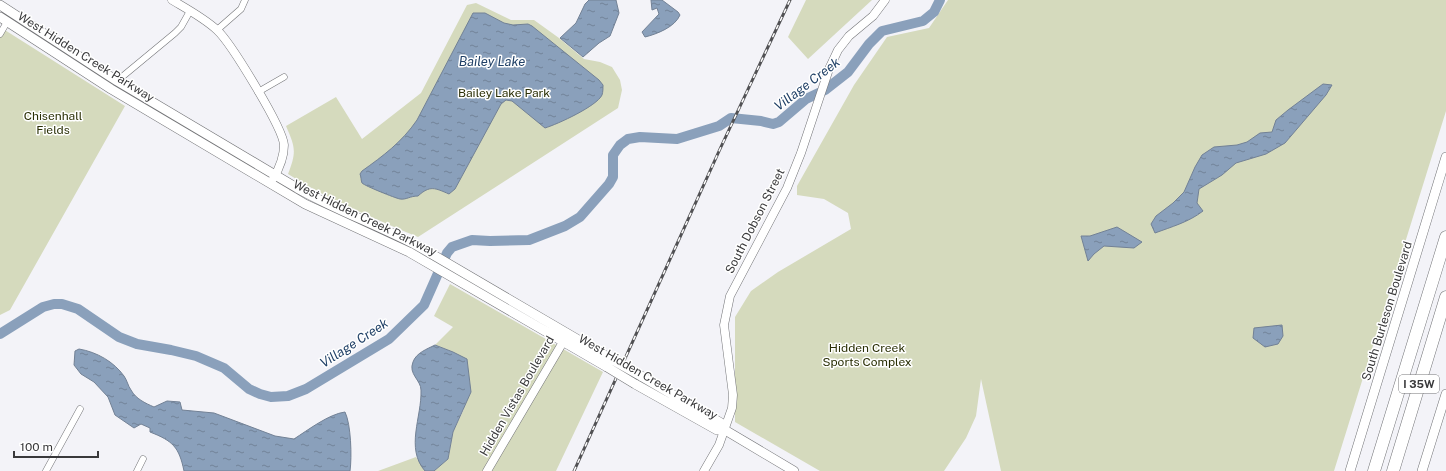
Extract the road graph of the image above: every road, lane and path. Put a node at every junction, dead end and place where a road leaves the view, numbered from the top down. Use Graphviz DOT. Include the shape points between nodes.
graph roads {
  1 [pos="172,0"];
  2 [pos="245,0"];
  3 [pos="885,0"];
  4 [pos="0,5"];
  5 [pos="190,11"];
  6 [pos="12,13"];
  7 [pos="4,20"];
  8 [pos="217,30"];
  9 [pos="0,34"];
  10 [pos="284,77"];
  11 [pos="117,81"];
  12 [pos="258,92"];
  13 [pos="1446,157"];
  14 [pos="276,175"];
  15 [pos="270,183"];
  16 [pos="1446,237"];
  17 [pos="1446,297"];
  18 [pos="568,333"];
  19 [pos="563,342"];
  20 [pos="609,363"];
  21 [pos="1446,394"];
  22 [pos="80,409"];
  23 [pos="725,430"];
  24 [pos="143,459"];
  25 [pos="46,471"];
  26 [pos="137,471"];
  27 [pos="487,471"];
  28 [pos="704,471"];
  29 [pos="794,471"];
  30 [pos="1350,471"];
  31 [pos="1374,471"];
  32 [pos="1392,471"];
  33 [pos="1422,471"];
  1 -- 5 [label="street"];
  2 -- 8 [label="street" via="241,9"];
  3 -- 23 [label="street, South Dobson Street" via="872,16 849,36 828,69 787,188 730,296 724,325 733,402"];
  4 -- 6 [label="main road, West Hidden Creek Parkway"];
  5 -- 8 [label="street"];
  5 -- 11 [label="street" via="175,33"];
  6 -- 7 [label="main road"];
  6 -- 11 [label="main road, West Hidden Creek Parkway"];
  7 -- 9 [label="street"];
  7 -- 15 [label="main road, West Hidden Creek Parkway" via="112,89"];
  8 -- 12 [label="street" via="225,38"];
  10 -- 12 [label="street"];
  11 -- 14 [label="main road, West Hidden Creek Parkway"];
  12 -- 14 [label="street" via="278,127 284,144 283,156"];
  13 -- 30 [label="main road, South Burleson Boulevard"];
  14 -- 15 [label="street"];
  14 -- 18 [label="main road, West Hidden Creek Parkway" via="322,202 418,246"];
  15 -- 19 [label="main road, West Hidden Creek Parkway" via="322,213 409,252"];
  16 -- 31 [label="highway, I 35W"];
  17 -- 32 [label="highway, I 35W"];
  18 -- 19 [label="street, Hidden Vistas Boulevard"];
  18 -- 20 [label="main road, West Hidden Creek Parkway"];
  19 -- 20 [label="main road, West Hidden Creek Parkway"];
  19 -- 27 [label="street, Hidden Vistas Boulevard"];
  20 -- 23 [label="main road, West Hidden Creek Parkway, bridge" via="721,423"];
  21 -- 33 [label="main road"];
  22 -- 25 [label="street"];
  23 -- 28 [label="street, South Dobson Street"];
  23 -- 29 [label="main road, West Hidden Creek Parkway"];
  24 -- 26 [label="street"];
}
